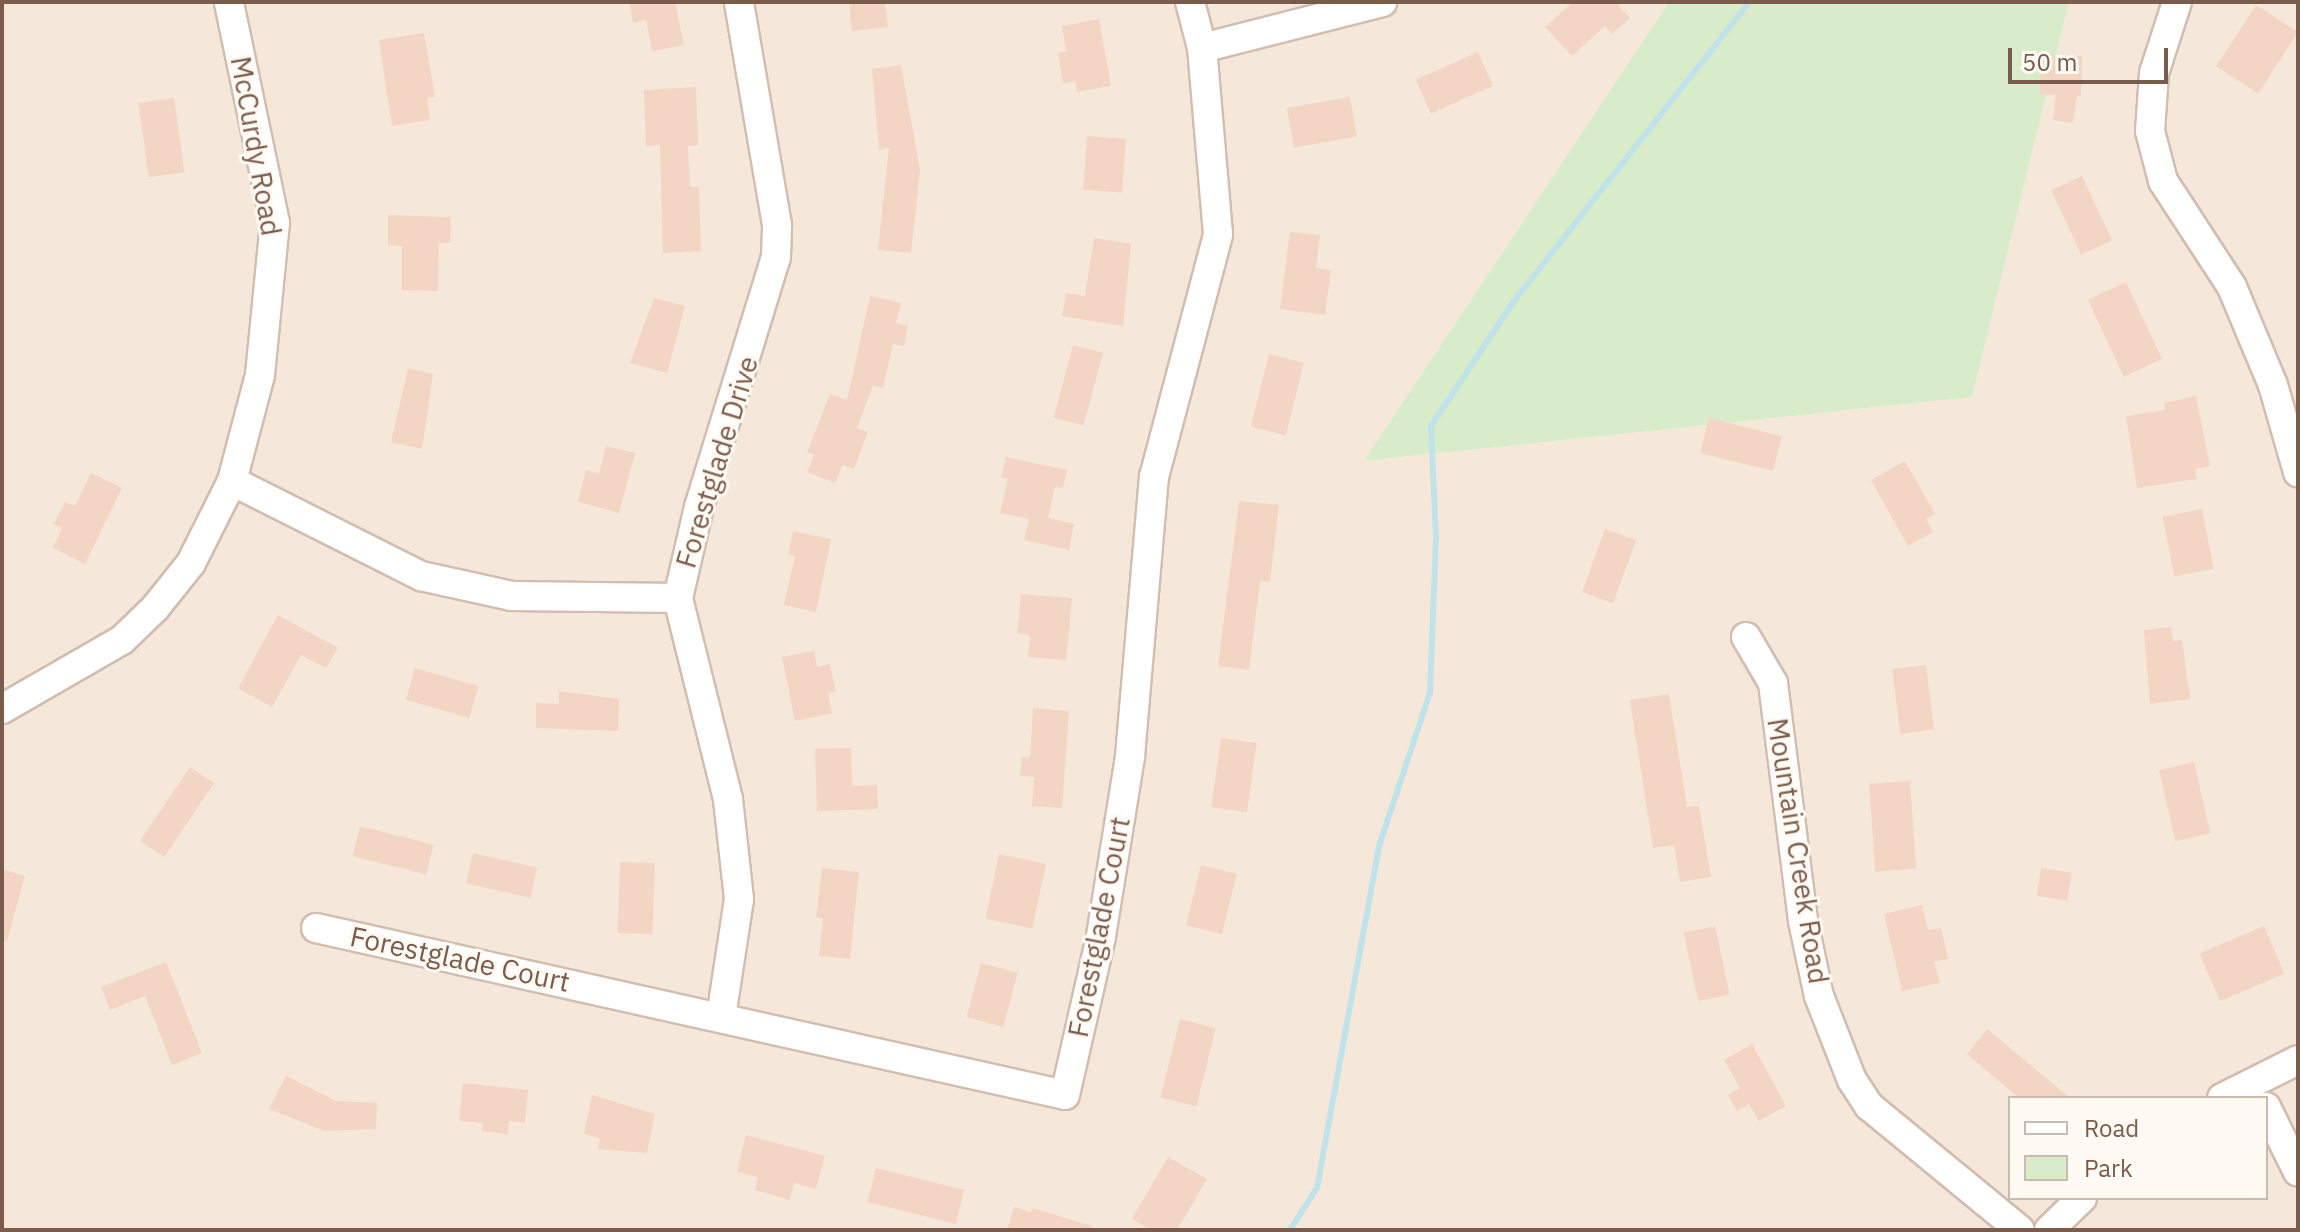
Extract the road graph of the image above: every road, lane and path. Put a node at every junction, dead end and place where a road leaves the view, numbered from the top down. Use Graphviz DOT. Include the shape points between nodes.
graph roads {
  1 [pos="229,2"];
  2 [pos="739,2"];
  3 [pos="1190,2"];
  4 [pos="1382,2"];
  5 [pos="2177,2"];
  6 [pos="1202,48"];
  7 [pos="2298,472"];
  8 [pos="232,481"];
  9 [pos="678,598"];
  10 [pos="1746,637"];
  11 [pos="2,709"];
  12 [pos="316,928"];
  13 [pos="721,1017"];
  14 [pos="2298,1060"];
  15 [pos="2257,1089"];
  16 [pos="2230,1096"];
  17 [pos="2268,1111"];
  18 [pos="2298,1172"];
  19 [pos="2080,1200"];
  20 [pos="2020,1230"];
  21 [pos="2049,1230"];
  1 -- 8 [label="street, McCurdy Road" via="275,223 260,375"];
  2 -- 9 [label="street, Forestglade Drive" via="777,225 776,257 699,507"];
  3 -- 6 [label="street, Forestglade Court"];
  4 -- 6 [label="street"];
  5 -- 7 [label="street" via="2154,73 2150,131 2156,156 2163,181 2195,238 2232,287 2273,385"];
  6 -- 13 [label="street, Forestglade Court" via="1218,234 1154,477 1130,756 1101,936 1065,1095"];
  8 -- 9 [label="street" via="421,576 512,596"];
  8 -- 11 [label="street, McCurdy Road" via="191,563 155,608 122,640"];
  9 -- 13 [label="street, Forestglade Drive" via="728,799 739,899"];
  10 -- 20 [label="street, Mountain Creek Road" via="1773,683 1803,921 1819,996 1852,1080 1869,1106"];
  12 -- 13 [label="street, Forestglade Court"];
  14 -- 15 [label="street"];
  15 -- 16 [label="street"];
  17 -- 18 [label="street"];
  19 -- 21 [label="street"];
}
